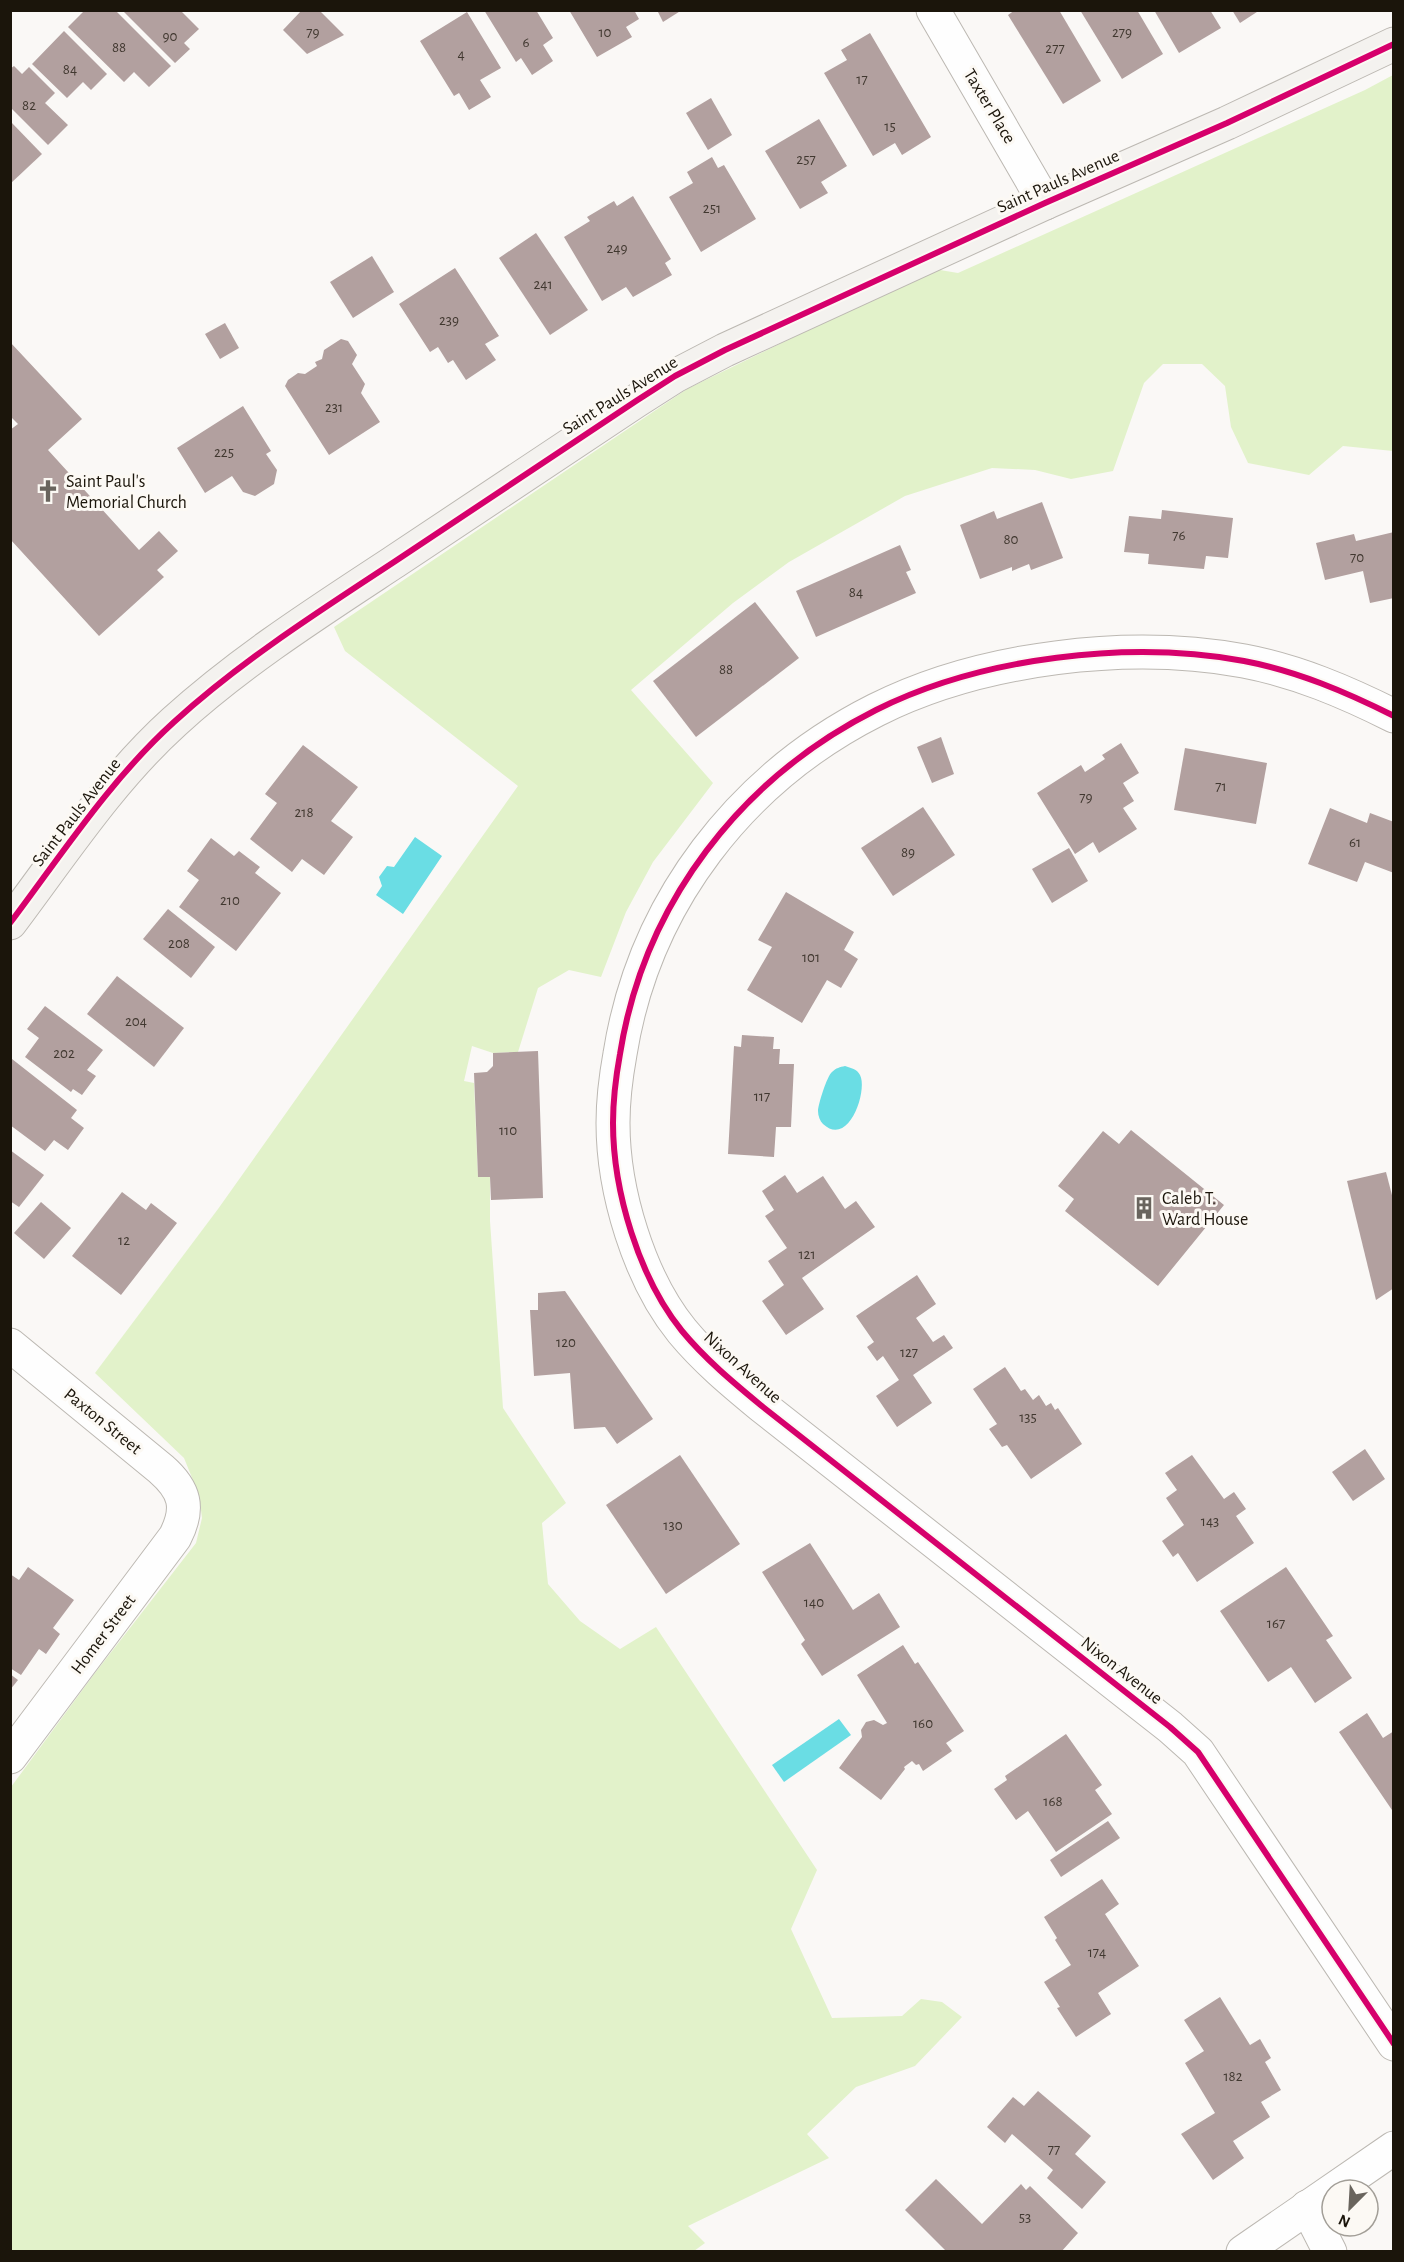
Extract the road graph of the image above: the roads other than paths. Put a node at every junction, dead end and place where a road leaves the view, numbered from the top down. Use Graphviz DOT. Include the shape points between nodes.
graph roads {
  1 [pos="933,10"];
  2 [pos="1394,44"];
  3 [pos="1046,203"];
  4 [pos="1394,716"];
  5 [pos="10,923"];
  6 [pos="10,1345"];
  7 [pos="184,1505"];
  8 [pos="10,1757"];
  9 [pos="1394,2044"];
  10 [pos="1394,2148"];
  11 [pos="1307,2207"];
  12 [pos="1243,2252"];
  13 [pos="1330,2252"];
  1 -- 3 [label="street, Taxter Place"];
  2 -- 3 [label="main road, Saint Pauls Avenue"];
  3 -- 5 [label="main road, Saint Pauls Avenue" via="675,376 294,628 212,690 138,757"];
  4 -- 9 [label="street, Nixon Avenue" via="1343,691 1277,669 1224,659 1136,652 1069,656 1002,668 935,687 877,710 799,759 754,797 713,842 680,888 635,986 623,1037 612,1122 618,1180 631,1232 667,1309 681,1329 717,1369 763,1407 1198,1752"];
  6 -- 7 [label="street, Paxton Street" via="161,1468 181,1493"];
  7 -- 8 [label="street, Homer Street" via="175,1537"];
  10 -- 11 [label="street"];
  11 -- 12 [label="street"];
  11 -- 13 [label="street"];
}
